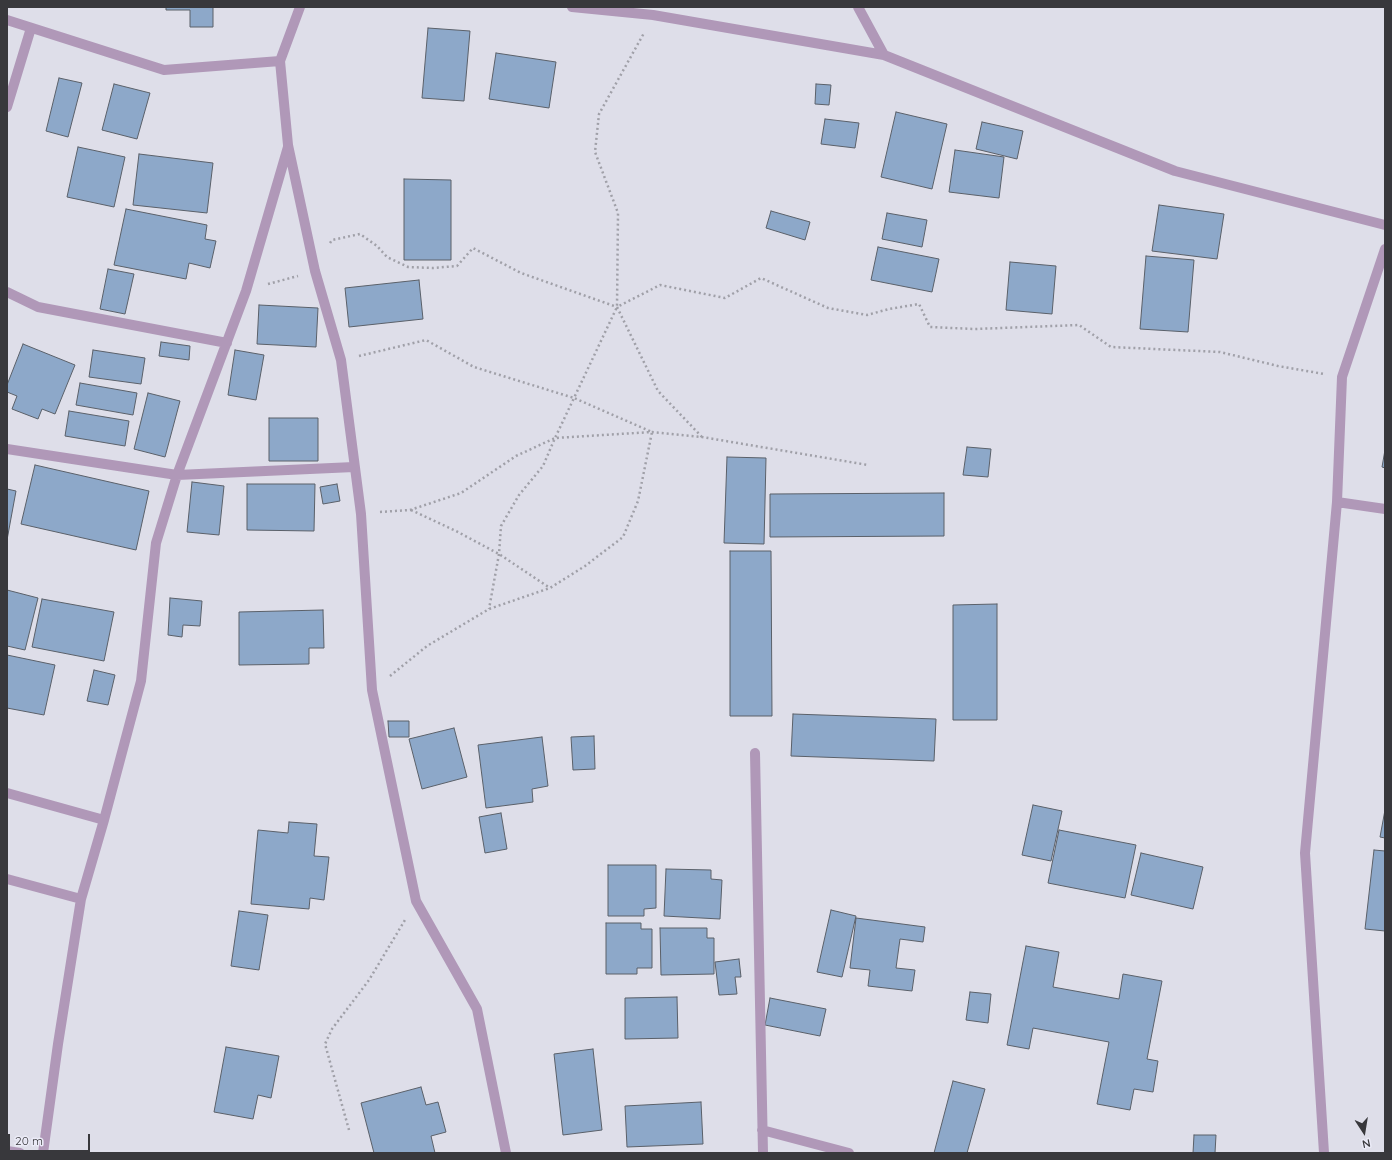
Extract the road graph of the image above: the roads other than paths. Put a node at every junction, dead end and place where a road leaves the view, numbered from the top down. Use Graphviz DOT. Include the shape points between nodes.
graph roads {
  1 [pos="300,7"];
  2 [pos="572,7"];
  3 [pos="858,7"];
  4 [pos="7,20"];
  5 [pos="32,28"];
  6 [pos="884,55"];
  7 [pos="280,61"];
  8 [pos="7,107"];
  9 [pos="288,145"];
  10 [pos="1385,225"];
  11 [pos="1385,249"];
  12 [pos="7,292"];
  13 [pos="227,343"];
  14 [pos="7,449"];
  15 [pos="354,467"];
  16 [pos="178,475"];
  17 [pos="1337,502"];
  18 [pos="1385,509"];
  19 [pos="755,753"];
  20 [pos="7,793"];
  21 [pos="104,820"];
  22 [pos="7,879"];
  23 [pos="81,899"];
  24 [pos="762,1130"];
  25 [pos="7,1151"];
  26 [pos="20,1153"];
  27 [pos="43,1153"];
  28 [pos="506,1153"];
  29 [pos="763,1153"];
  30 [pos="850,1153"];
  31 [pos="1324,1153"];
  1 -- 7 [label="street"];
  2 -- 6 [label="street" via="653,16"];
  3 -- 6 [label="street"];
  4 -- 5 [label="street"];
  5 -- 7 [label="street" via="164,70"];
  5 -- 8 [label="street"];
  6 -- 10 [label="street" via="1175,171"];
  7 -- 9 [label="street"];
  9 -- 13 [label="street" via="246,290"];
  9 -- 15 [label="street" via="315,271 341,360"];
  11 -- 17 [label="street" via="1342,377"];
  12 -- 13 [label="street" via="38,307"];
  13 -- 16 [label="street"];
  14 -- 16 [label="street"];
  15 -- 16 [label="street"];
  15 -- 28 [label="street" via="361,514 372,690 416,901 477,1009"];
  16 -- 21 [label="street" via="156,543 141,681"];
  17 -- 18 [label="street"];
  17 -- 31 [label="street" via="1305,853"];
  19 -- 24 [label="street"];
  20 -- 21 [label="street"];
  21 -- 23 [label="street"];
  22 -- 23 [label="street"];
  23 -- 27 [label="street"];
  24 -- 29 [label="street"];
  24 -- 30 [label="street"];
  25 -- 26 [label="street"];
}
